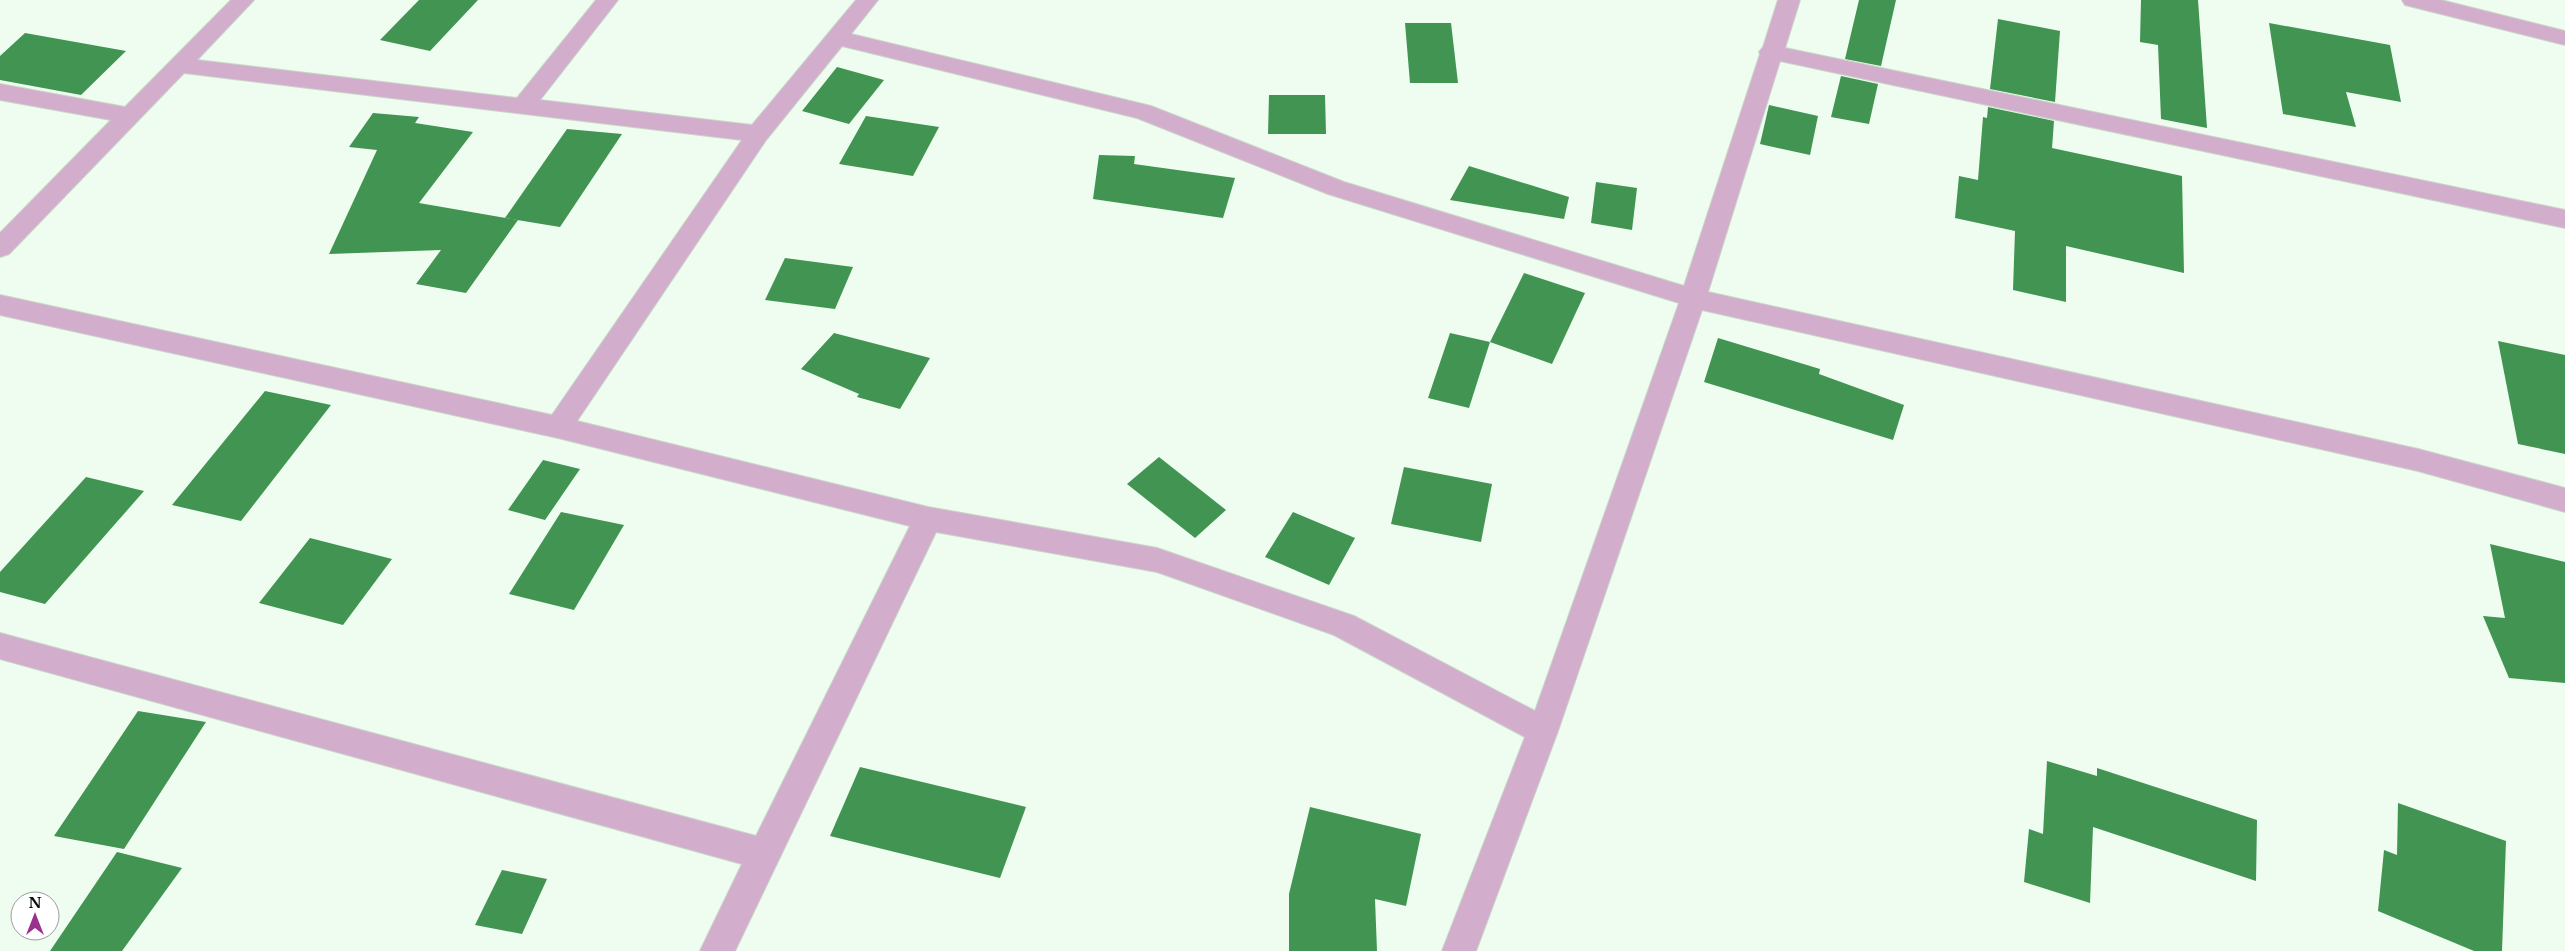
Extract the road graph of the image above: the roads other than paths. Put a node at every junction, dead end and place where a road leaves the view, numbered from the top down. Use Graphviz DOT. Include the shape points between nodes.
graph roads {
  1 [pos="242,0"];
  2 [pos="606,0"];
  3 [pos="867,0"];
  4 [pos="1789,0"];
  5 [pos="2413,0"];
  6 [pos="836,37"];
  7 [pos="2565,38"];
  8 [pos="1770,52"];
  9 [pos="179,65"];
  10 [pos="0,92"];
  11 [pos="524,106"];
  12 [pos="130,116"];
  13 [pos="758,134"];
  14 [pos="2565,219"];
  15 [pos="0,248"];
  16 [pos="1693,298"];
  17 [pos="0,305"];
  18 [pos="558,427"];
  19 [pos="2565,500"];
  20 [pos="928,519"];
  21 [pos="0,646"];
  22 [pos="1543,731"];
  23 [pos="764,854"];
  24 [pos="717,951"];
  25 [pos="1459,951"];
  1 -- 9 [label="street"];
  2 -- 11 [label="street"];
  3 -- 6 [label="street"];
  4 -- 8 [label="street"];
  5 -- 7 [label="street"];
  6 -- 13 [label="street"];
  6 -- 16 [label="street" via="1142,112 1336,188"];
  8 -- 14 [label="street"];
  8 -- 16 [label="street"];
  9 -- 11 [label="street"];
  9 -- 12 [label="street"];
  10 -- 12 [label="street"];
  11 -- 13 [label="street"];
  12 -- 15 [label="street"];
  13 -- 18 [label="street"];
  16 -- 19 [label="street" via="2418,460"];
  16 -- 22 [label="street"];
  17 -- 18 [label="street"];
  18 -- 20 [label="street"];
  20 -- 22 [label="street" via="1157,560 1344,625"];
  20 -- 23 [label="street"];
  21 -- 23 [label="street"];
  22 -- 25 [label="street"];
  23 -- 24 [label="street"];
}
